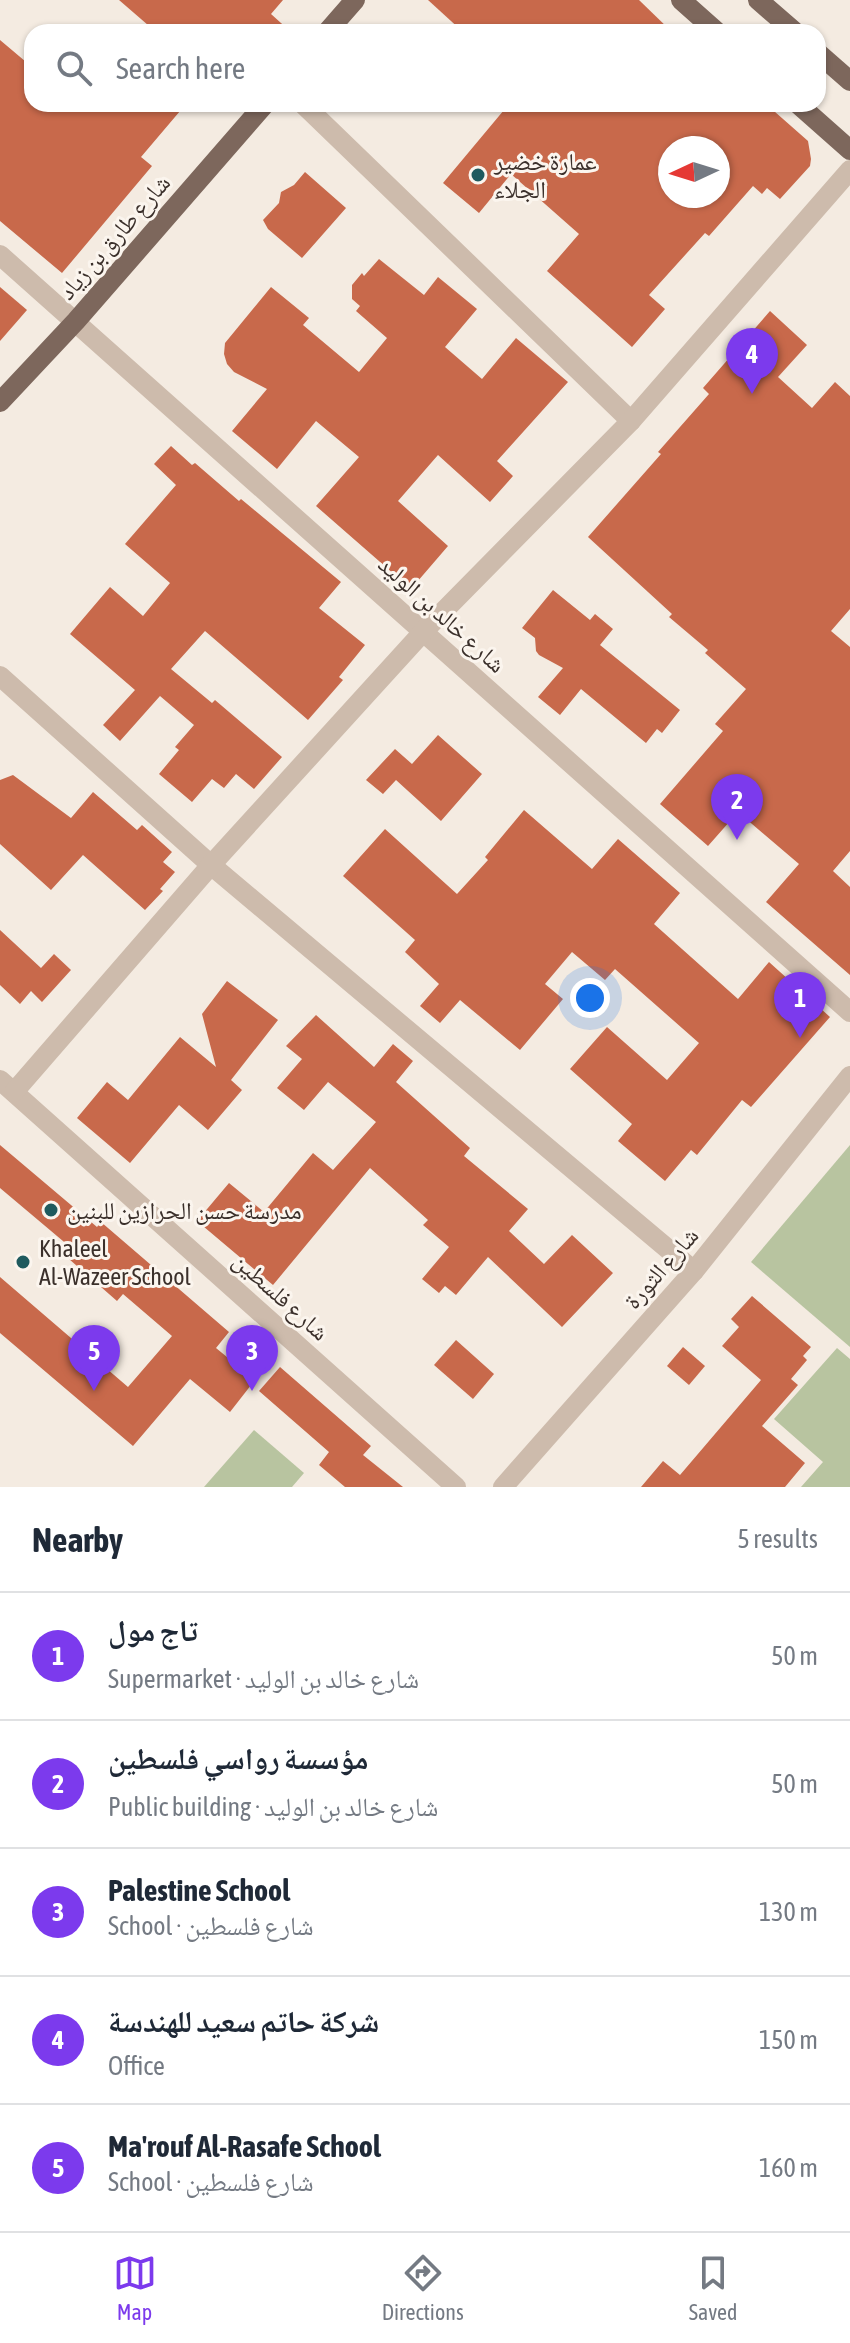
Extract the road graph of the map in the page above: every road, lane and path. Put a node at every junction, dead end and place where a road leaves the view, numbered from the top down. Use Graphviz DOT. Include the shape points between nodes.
graph roads {
  1 [pos="355,0"];
  2 [pos="681,0"];
  3 [pos="758,0"];
  4 [pos="334,24"];
  5 [pos="708,24"];
  6 [pos="786,24"];
  7 [pos="826,60"];
  8 [pos="850,81"];
  9 [pos="258,112"];
  10 [pos="311,112"];
  11 [pos="807,112"];
  12 [pos="850,150"];
  13 [pos="850,170"];
  14 [pos="0,255"];
  15 [pos="76,321"];
  16 [pos="0,402"];
  17 [pos="631,421"];
  18 [pos="423,632"];
  19 [pos="0,676"];
  20 [pos="211,865"];
  21 [pos="850,1012"];
  22 [pos="850,1076"];
  23 [pos="7,1086"];
  24 [pos="694,1271"];
  25 [pos="456,1487"];
  26 [pos="503,1487"];
  1 -- 4 [label="main road"];
  2 -- 5 [label="main road"];
  3 -- 6 [label="main road"];
  7 -- 8 [label="main road"];
  9 -- 15 [label="main road, شارع طارق بن زياد"];
  10 -- 17 [label="street"];
  11 -- 12 [label="main road"];
  13 -- 17 [label="street"];
  14 -- 15 [label="street, شارع خالد بن الوليد"];
  15 -- 16 [label="main road, شارع طارق بن زياد"];
  15 -- 18 [label="street, شارع خالد بن الوليد"];
  17 -- 18 [label="street"];
  18 -- 20 [label="street"];
  18 -- 21 [label="street, شارع خالد بن الوليد"];
  19 -- 20 [label="street"];
  20 -- 23 [label="street"];
  20 -- 24 [label="street"];
  22 -- 24 [label="street, شارع الثورة"];
  23 -- 25 [label="street, شارع فلسطين"];
  24 -- 26 [label="street, شارع الثورة"];
}
